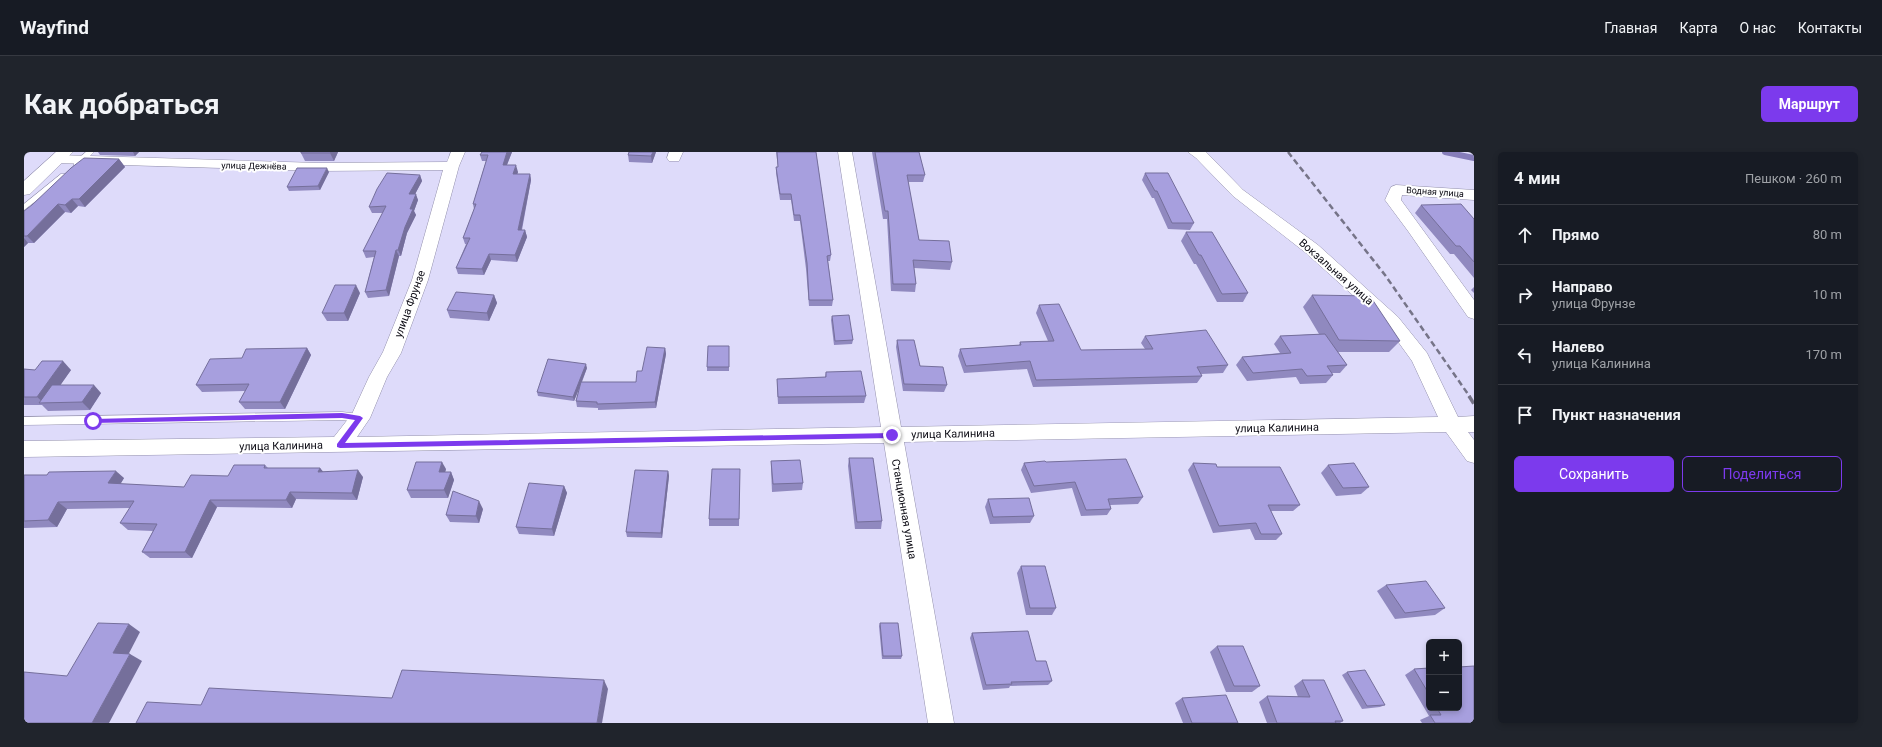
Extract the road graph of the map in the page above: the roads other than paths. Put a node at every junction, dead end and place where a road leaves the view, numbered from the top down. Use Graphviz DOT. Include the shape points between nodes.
graph roads {
  1 [pos="845,152"];
  2 [pos="1196,152"];
  3 [pos="61,156"];
  4 [pos="86,156"];
  5 [pos="455,159"];
  6 [pos="27,185"];
  7 [pos="1474,195"];
  8 [pos="24,208"];
  9 [pos="1474,313"];
  10 [pos="360,418"];
  11 [pos="24,421"];
  12 [pos="1474,424"];
  13 [pos="1452,425"];
  14 [pos="892,435"];
  15 [pos="340,445"];
  16 [pos="24,449"];
  17 [pos="1474,455"];
  18 [pos="941,723"];
  1 -- 14 [label="street, Станционная улица"];
  2 -- 13 [label="street, Вокзальная улица" via="1238,193 1312,249 1392,321 1420,358"];
  3 -- 4 [label="street, улица Дежнёва"];
  3 -- 6 [label="street"];
  4 -- 5 [label="street, улица Дежнёва" via="318,167"];
  4 -- 8 [label="lane"];
  5 -- 10 [label="street, улица Фрунзе" via="420,280 392,353"];
  7 -- 9 [label="street, Водная улица" via="1396,190 1393,200"];
  10 -- 11 [label="lane" via="342,416"];
  10 -- 15 [label="street, улица Фрунзе"];
  12 -- 13 [label="street, улица Калинина"];
  13 -- 14 [label="street, улица Калинина"];
  13 -- 17 [label="street, Вокзальная улица"];
  14 -- 15 [label="street, улица Калинина"];
  14 -- 18 [label="street, Станционная улица"];
  15 -- 16 [label="street, улица Калинина"];
}
